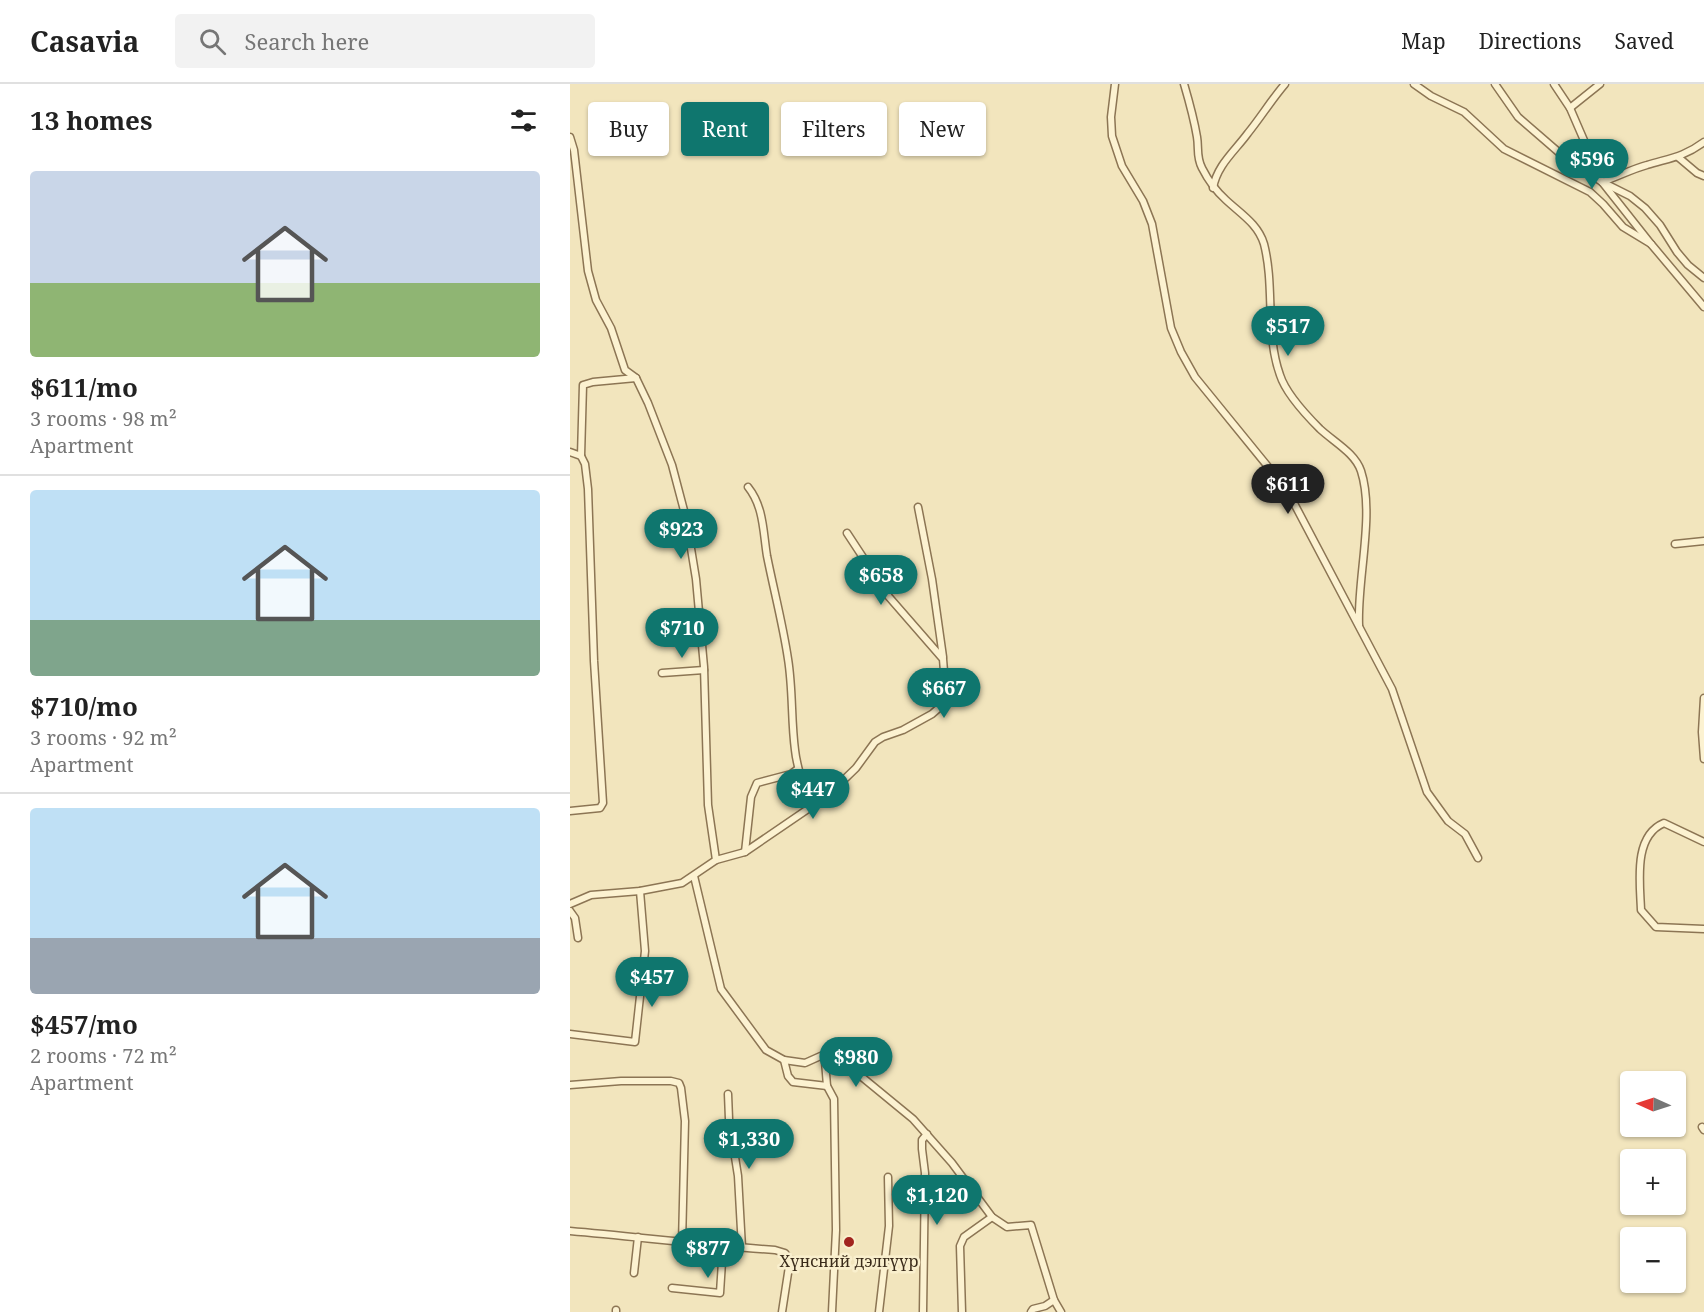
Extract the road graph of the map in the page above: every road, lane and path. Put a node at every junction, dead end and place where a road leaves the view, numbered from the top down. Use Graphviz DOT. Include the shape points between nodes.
graph roads {
  1 [pos="1114,84"];
  2 [pos="1184,84"];
  3 [pos="1285,84"];
  4 [pos="1414,84"];
  5 [pos="1495,84"];
  6 [pos="1554,84"];
  7 [pos="1600,84"];
  8 [pos="1570,108"];
  9 [pos="570,137"];
  10 [pos="1704,142"];
  11 [pos="1678,157"];
  12 [pos="1704,176"];
  13 [pos="1602,182"];
  14 [pos="1213,188"];
  15 [pos="1651,244"];
  16 [pos="1704,278"];
  17 [pos="1704,307"];
  18 [pos="636,378"];
  19 [pos="570,452"];
  20 [pos="582,456"];
  21 [pos="748,487"];
  22 [pos="918,507"];
  23 [pos="847,533"];
  24 [pos="1704,541"];
  25 [pos="1675,544"];
  26 [pos="1359,629"];
  27 [pos="943,659"];
  28 [pos="704,670"];
  29 [pos="662,673"];
  30 [pos="948,681"];
  31 [pos="1704,698"];
  32 [pos="1704,759"];
  33 [pos="798,770"];
  34 [pos="810,808"];
  35 [pos="570,811"];
  36 [pos="1704,842"];
  37 [pos="746,852"];
  38 [pos="1478,858"];
  39 [pos="716,860"];
  40 [pos="694,876"];
  41 [pos="640,891"];
  42 [pos="570,904"];
  43 [pos="570,911"];
  44 [pos="1704,928"];
  45 [pos="579,938"];
  46 [pos="570,1034"];
  47 [pos="834,1050"];
  48 [pos="784,1060"];
  49 [pos="570,1085"];
  50 [pos="827,1086"];
  51 [pos="728,1094"];
  52 [pos="927,1134"];
  53 [pos="888,1177"];
  54 [pos="992,1218"];
  55 [pos="570,1231"];
  56 [pos="638,1237"];
  57 [pos="682,1243"];
  58 [pos="723,1246"];
  59 [pos="742,1248"];
  60 [pos="790,1260"];
  61 [pos="834,1264"];
  62 [pos="633,1273"];
  63 [pos="672,1288"];
  64 [pos="1054,1300"];
  65 [pos="782,1312"];
  66 [pos="832,1312"];
  67 [pos="879,1312"];
  68 [pos="923,1312"];
  69 [pos="962,1312"];
  70 [pos="1031,1312"];
  71 [pos="1061,1312"];
  1 -- 26 [label="street" via="1112,136 1122,166 1152,224 1171,328 1181,352 1195,377 1287,490"];
  2 -- 14 [label="street" via="1198,140 1197,154"];
  3 -- 14 [label="street" via="1227,158"];
  4 -- 15 [label="street" via="1464,112 1504,149 1590,192 1623,227"];
  5 -- 13 [label="street" via="1518,117 1563,156"];
  6 -- 8 [label="street"];
  7 -- 8 [label="street"];
  8 -- 13 [label="street"];
  9 -- 18 [label="street" via="588,271 625,370"];
  10 -- 11 [label="street"];
  11 -- 12 [label="street"];
  11 -- 13 [label="street"];
  13 -- 15 [label="street"];
  13 -- 16 [label="street" via="1645,208 1677,252"];
  14 -- 26 [label="street" via="1251,220 1263,242 1270,278 1273,344 1280,375 1290,394 1361,470 1366,501"];
  15 -- 17 [label="street"];
  18 -- 20 [label="street" via="583,385"];
  18 -- 28 [label="street" via="672,465 686,518"];
  19 -- 20 [label="street"];
  20 -- 35 [label="street" via="588,489 603,803 600,808"];
  21 -- 33 [label="street" via="761,512 788,660"];
  22 -- 27 [label="street"];
  23 -- 27 [label="street" via="889,597"];
  24 -- 25 [label="street"];
  26 -- 38 [label="street" via="1392,689 1427,792 1448,821 1465,834"];
  27 -- 30 [label="street"];
  27 -- 34 [label="street" via="946,696 940,707 922,721 875,741 856,768"];
  28 -- 29 [label="street"];
  28 -- 39 [label="street" via="708,805"];
  31 -- 32 [label="street"];
  33 -- 34 [label="street"];
  33 -- 37 [label="street" via="757,783 751,797"];
  34 -- 37 [label="street"];
  36 -- 44 [label="street" via="1664,823 1654,827 1646,837 1639,870 1641,910 1656,927"];
  37 -- 39 [label="street"];
  39 -- 40 [label="street"];
  40 -- 41 [label="street" via="682,883"];
  40 -- 48 [label="street" via="721,989 766,1050"];
  41 -- 42 [label="street" via="591,895"];
  41 -- 46 [label="street" via="645,951 635,1042"];
  43 -- 45 [label="street"];
  47 -- 48 [label="street" via="805,1063"];
  47 -- 50 [label="street" via="825,1061"];
  47 -- 52 [label="street" via="844,1054 857,1073"];
  48 -- 50 [label="street" via="793,1082"];
  49 -- 57 [label="street" via="621,1081 679,1083 685,1121"];
  50 -- 61 [label="street" via="834,1099"];
  51 -- 59 [label="street"];
  52 -- 54 [label="street"];
  52 -- 68 [label="street" via="921,1149 925,1173"];
  53 -- 67 [label="street" via="889,1226"];
  54 -- 64 [label="street" via="1007,1227 1031,1225"];
  54 -- 69 [label="street" via="969,1233 960,1246"];
  55 -- 56 [label="street"];
  56 -- 57 [label="street"];
  56 -- 62 [label="street"];
  57 -- 58 [label="street"];
  58 -- 59 [label="street"];
  58 -- 63 [label="street" via="720,1293"];
  59 -- 60 [label="street" via="775,1250 785,1253"];
  60 -- 61 [label="street"];
  60 -- 65 [label="street"];
  61 -- 66 [label="street"];
  64 -- 70 [label="street"];
  64 -- 71 [label="street"];
}
